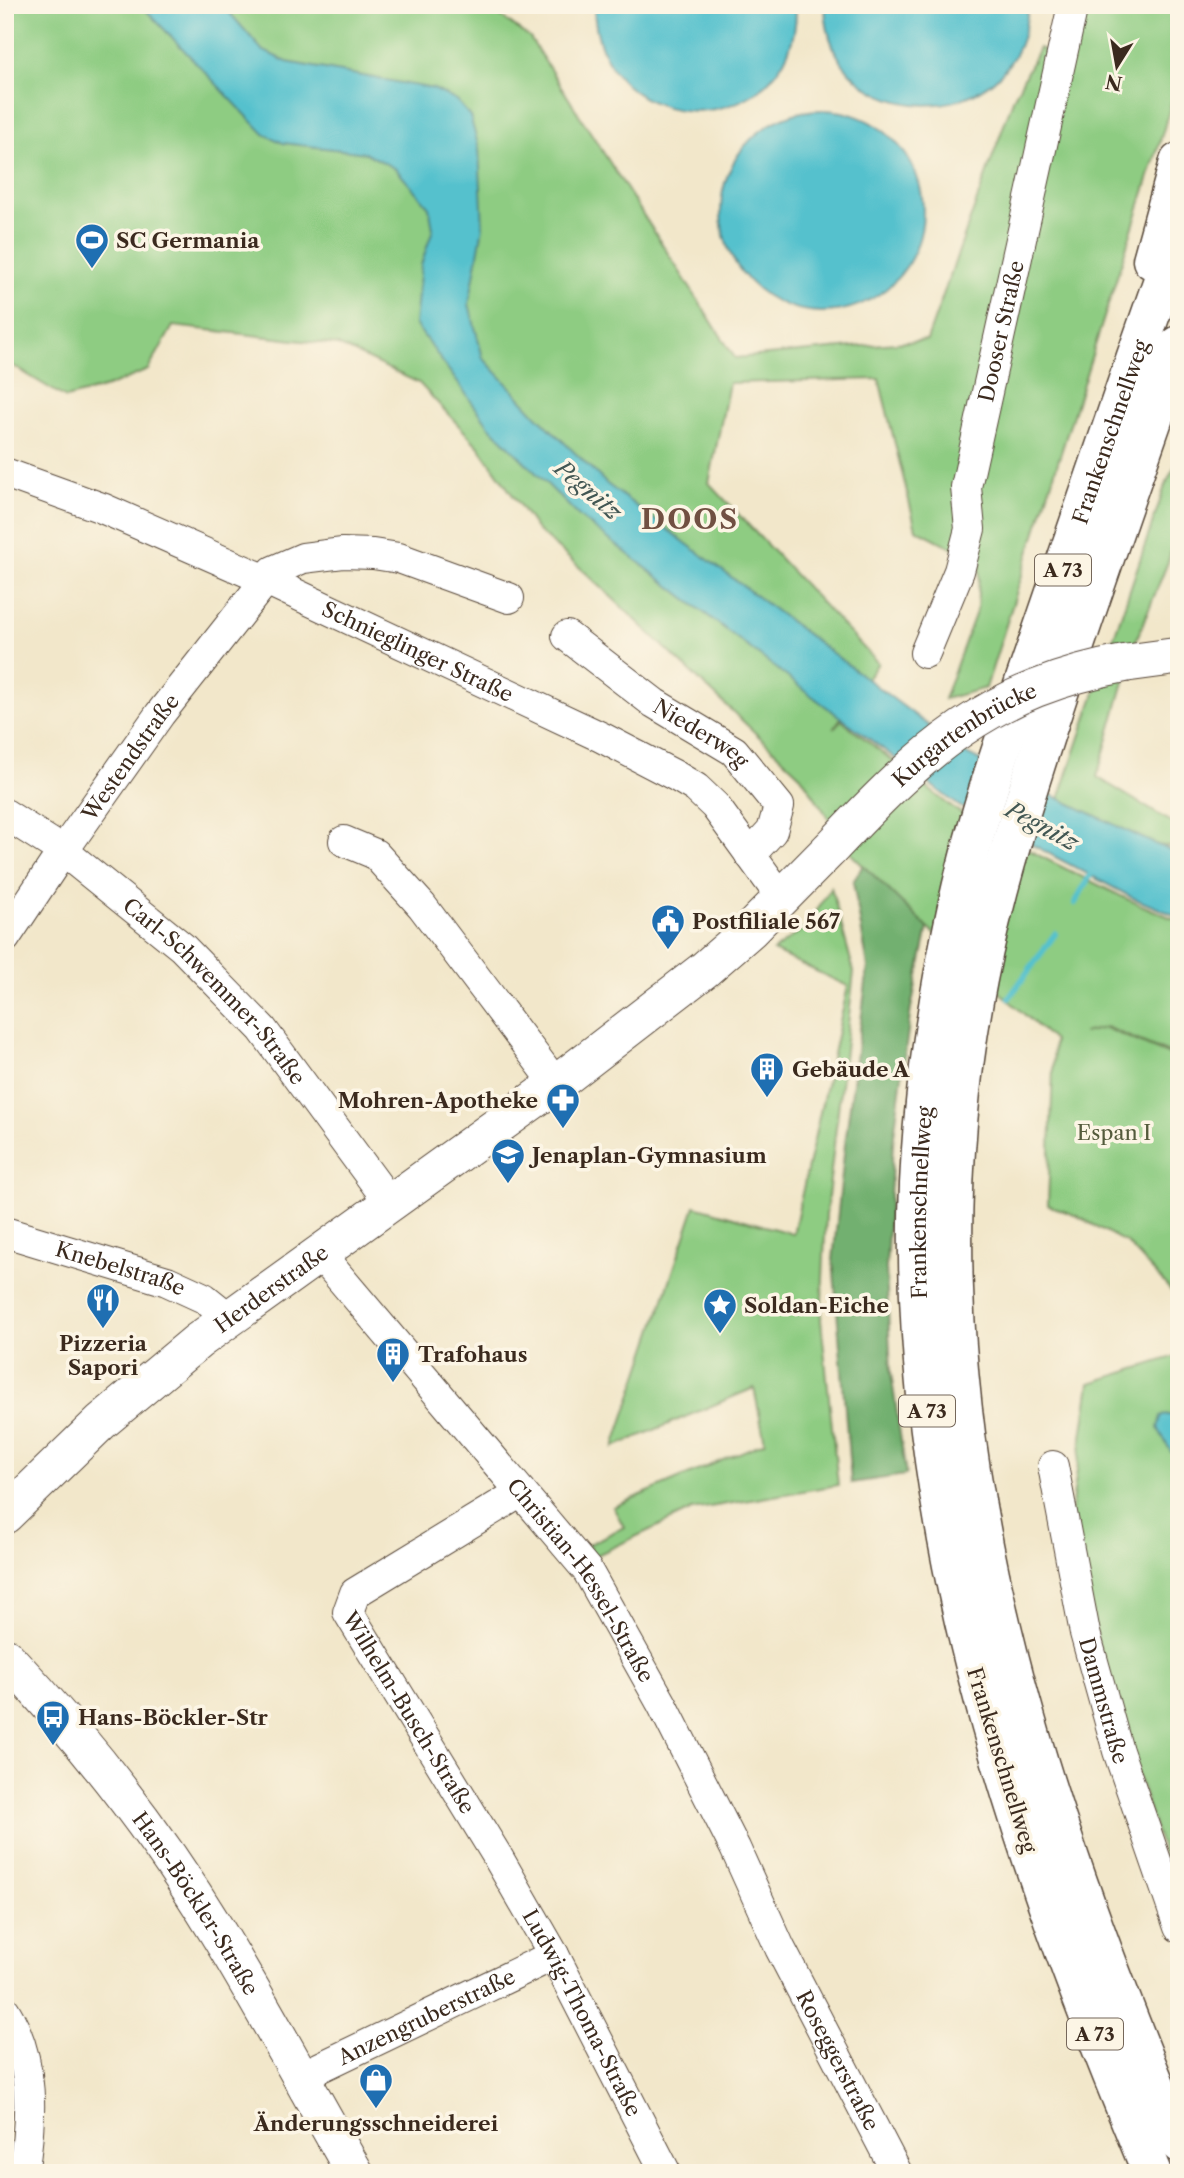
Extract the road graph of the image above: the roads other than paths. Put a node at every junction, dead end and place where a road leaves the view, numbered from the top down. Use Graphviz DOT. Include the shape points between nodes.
graph roads {
  1 [pos="1073,5"];
  2 [pos="1179,162"];
  3 [pos="1179,234"];
  4 [pos="1179,345"];
  5 [pos="1179,398"];
  6 [pos="1119,406"];
  7 [pos="5,473"];
  8 [pos="1134,477"];
  9 [pos="266,580"];
  10 [pos="509,598"];
  11 [pos="567,636"];
  12 [pos="926,653"];
  13 [pos="1179,656"];
  14 [pos="5,814"];
  15 [pos="344,841"];
  16 [pos="831,849"];
  17 [pos="63,851"];
  18 [pos="750,855"];
  19 [pos="781,897"];
  20 [pos="5,938"];
  21 [pos="556,1084"];
  22 [pos="390,1203"];
  23 [pos="5,1232"];
  24 [pos="319,1253"];
  25 [pos="229,1318"];
  26 [pos="1053,1466"];
  27 [pos="521,1492"];
  28 [pos="5,1515"];
  29 [pos="5,1656"];
  30 [pos="496,1854"];
  31 [pos="1179,1927"];
  32 [pos="780,1948"];
  33 [pos="554,1955"];
  34 [pos="5,2011"];
  35 [pos="300,2077"];
  36 [pos="1179,2143"];
  37 [pos="23,2173"];
  38 [pos="355,2173"];
  39 [pos="666,2173"];
  40 [pos="897,2173"];
  41 [pos="1152,2173"];
  1 -- 12 [label="street, Dooser Straße" via="966,487 970,529 959,571"];
  2 -- 6 [label="highway"];
  3 -- 6 [label="highway, Frankenschnellweg / A 73"];
  4 -- 8 [label="highway, Frankenschnellweg / A 73"];
  5 -- 8 [label="highway"];
  6 -- 41 [label="highway, Frankenschnellweg / A 73" via="1006,734 954,918 925,1098 917,1255 928,1432 982,1699 1043,1893"];
  7 -- 9 [label="street, Schnieglinger Straße" via="102,508"];
  8 -- 36 [label="highway, Frankenschnellweg / A 73" via="1040,753 987,937 959,1111 953,1225 955,1336 981,1537 1016,1690 1097,1936"];
  9 -- 10 [label="street" via="273,571 303,558 373,554 399,558"];
  9 -- 17 [label="street, Westendstraße" via="160,714"];
  9 -- 18 [label="street, Schnieglinger Straße" via="676,776 715,807"];
  11 -- 18 [label="street, Niederweg" via="654,703 734,751 745,763 779,806 772,831"];
  13 -- 16 [label="main road, Kurgartenbrücke, bridge" via="1085,671 1005,701 944,740 906,772"];
  14 -- 17 [label="street, Carl-Schwemmer-Straße"];
  15 -- 21 [label="street" via="375,855 422,906"];
  16 -- 19 [label="main road, Herderstraße"];
  17 -- 20 [label="street, Westendstraße"];
  17 -- 22 [label="street, Carl-Schwemmer-Straße" via="182,947 262,1029"];
  18 -- 19 [label="street, Schnieglinger Straße"];
  19 -- 21 [label="main road, Herderstraße" via="721,957"];
  21 -- 22 [label="main road, Herderstraße"];
  22 -- 24 [label="main road, Herderstraße"];
  23 -- 25 [label="street, Knebelstraße" via="167,1281 204,1298"];
  24 -- 25 [label="main road, Herderstraße"];
  24 -- 27 [label="street, Christian-Hessel-Straße"];
  25 -- 28 [label="main road, Herderstraße" via="101,1422"];
  26 -- 31 [label="street, Dammstraße" via="1088,1646 1118,1751"];
  27 -- 30 [label="street, Wilhelm-Busch-Straße" via="355,1593 348,1612"];
  27 -- 32 [label="street, Christian-Hessel-Straße" via="587,1570 662,1703"];
  29 -- 35 [label="main road, Hans-Böckler-Straße" via="80,1738 152,1834 217,1931"];
  30 -- 33 [label="street, Ludwig-Thoma-Straße"];
  32 -- 40 [label="street, Roseggerstraße"];
  33 -- 35 [label="street, Anzengruberstraße"];
  33 -- 39 [label="street, Ludwig-Thoma-Straße"];
  34 -- 37 [label="street" via="26,2064 29,2088 31,2111"];
  35 -- 38 [label="main road, Hans-Böckler-Straße"];
}
